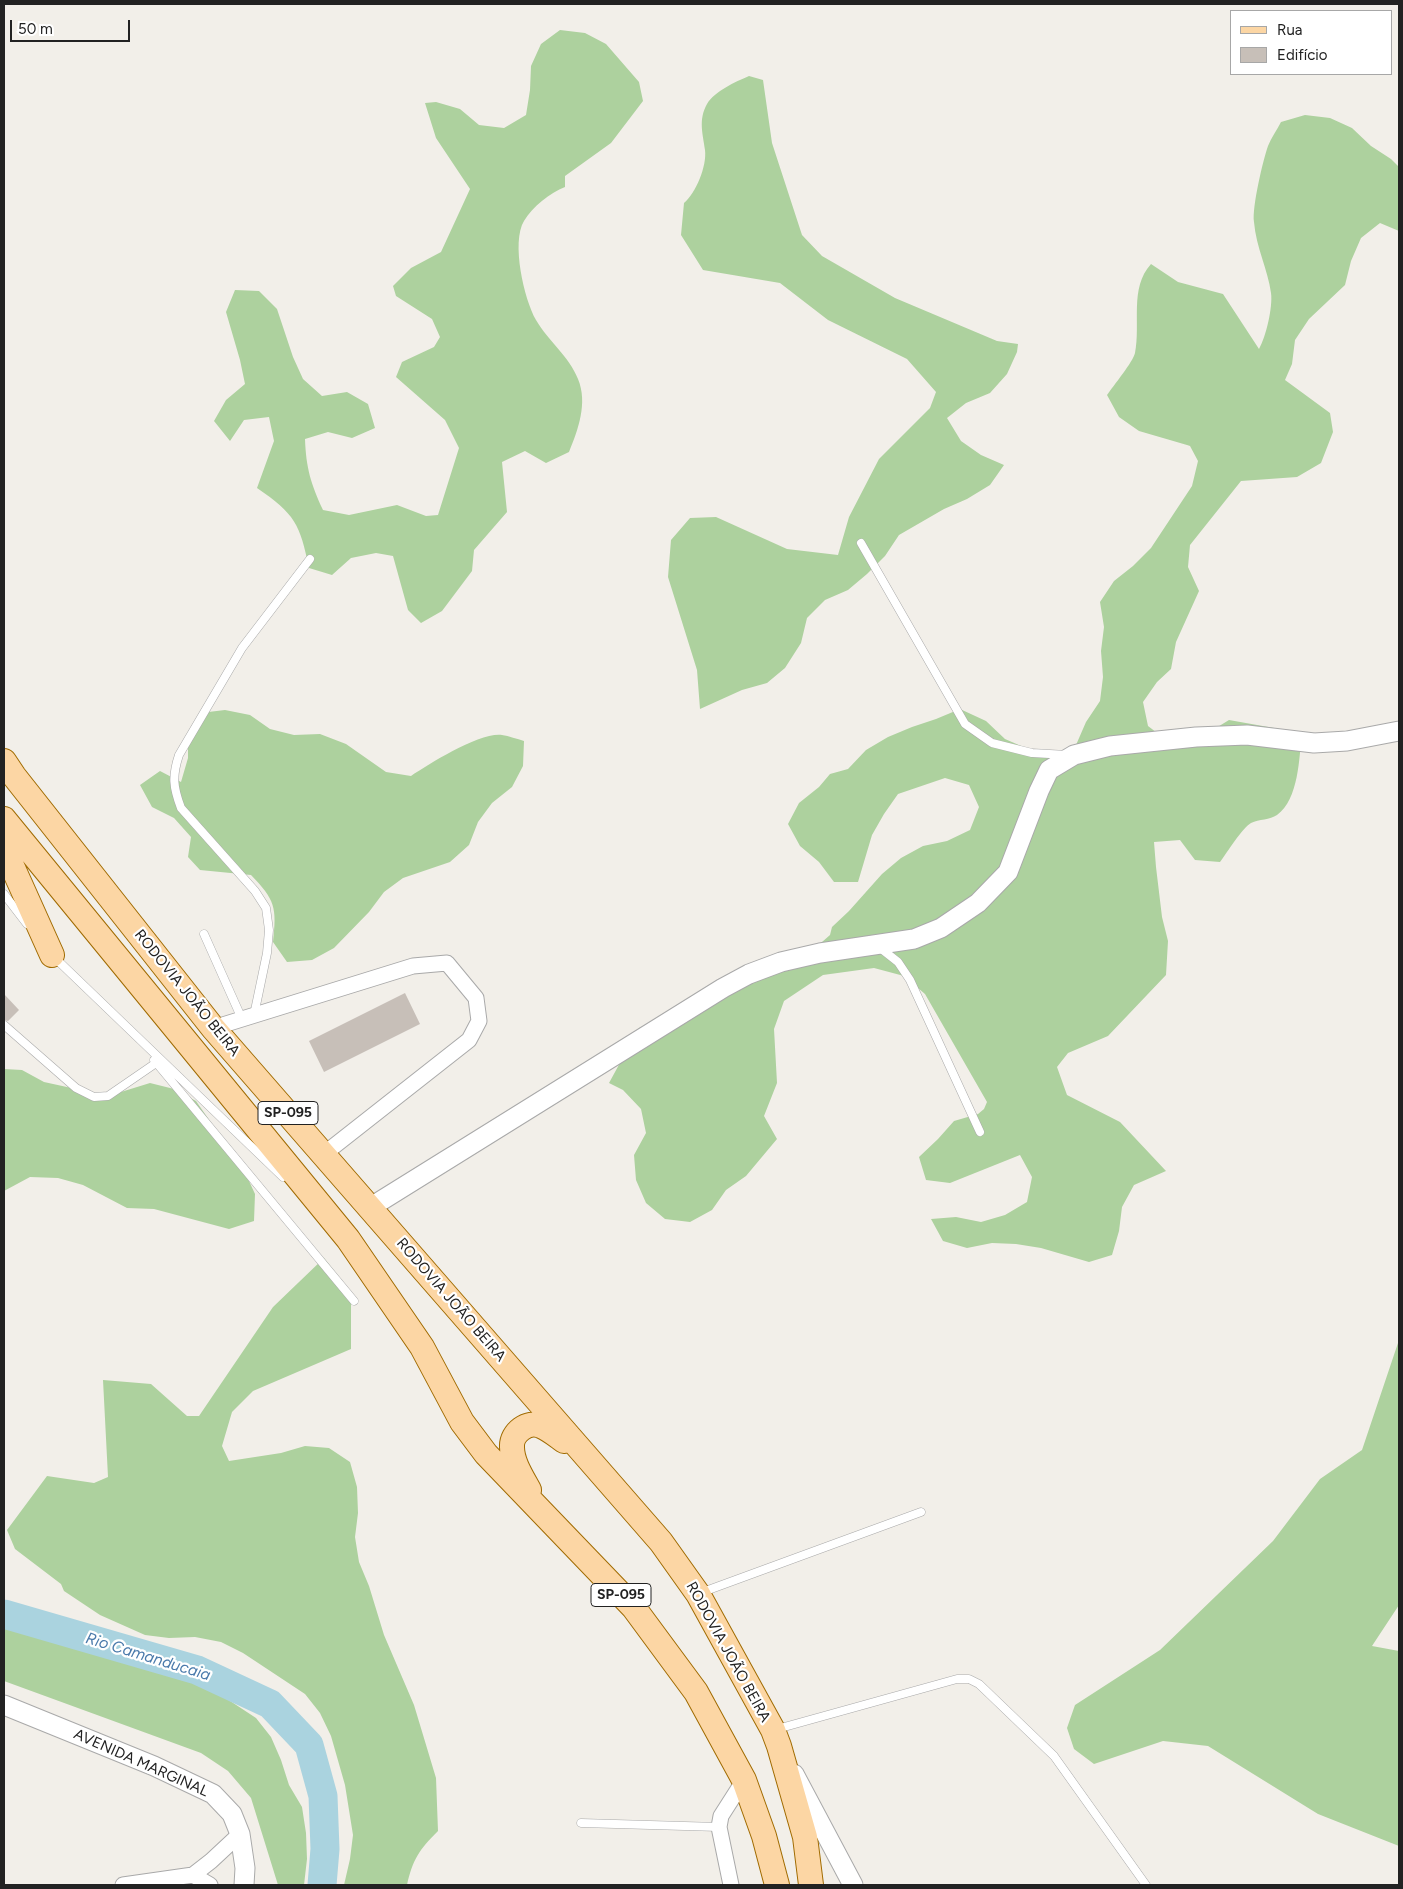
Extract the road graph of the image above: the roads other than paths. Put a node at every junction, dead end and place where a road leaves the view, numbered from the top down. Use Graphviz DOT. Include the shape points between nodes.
graph roads {
  1 [pos="861,543"];
  2 [pos="310,559"];
  3 [pos="1399,730"];
  4 [pos="1074,755"];
  5 [pos="4,761"];
  6 [pos="4,819"];
  7 [pos="4,848"];
  8 [pos="4,894"];
  9 [pos="204,934"];
  10 [pos="876,945"];
  11 [pos="52,954"];
  12 [pos="248,1017"];
  13 [pos="4,1025"];
  14 [pos="213,1028"];
  15 [pos="130,1032"];
  16 [pos="156,1063"];
  17 [pos="980,1132"];
  18 [pos="324,1154"];
  19 [pos="292,1185"];
  20 [pos="299,1192"];
  21 [pos="371,1207"];
  22 [pos="348,1239"];
  23 [pos="354,1301"];
  24 [pos="584,1454"];
  25 [pos="536,1507"];
  26 [pos="921,1512"];
  27 [pos="698,1594"];
  28 [pos="4,1705"];
  29 [pos="776,1738"];
  30 [pos="744,1780"];
  31 [pos="581,1823"];
  32 [pos="719,1827"];
  33 [pos="240,1834"];
  34 [pos="193,1875"];
  35 [pos="123,1885"];
  36 [pos="210,1885"];
  37 [pos="244,1885"];
  38 [pos="731,1885"];
  39 [pos="777,1885"];
  40 [pos="811,1885"];
  41 [pos="854,1885"];
  42 [pos="1146,1885"];
  1 -- 4 [label="lane" via="966,724 992,743 1032,753"];
  2 -- 12 [label="lane" via="242,648 179,755 174,771 174,791 181,808 255,891 266,908 268,953"];
  3 -- 4 [label="street" via="1347,741 1314,742 1248,735 1196,736 1110,746"];
  4 -- 10 [label="street" via="1049,770 1008,872 978,903 942,928 914,939"];
  5 -- 14 [label="main road, RODOVIA JOÃO BEIRA / SP-095"];
  6 -- 22 [label="main road, RODOVIA JOÃO BEIRA / SP-095"];
  7 -- 11 [label="main road"];
  8 -- 11 [label="lane"];
  9 -- 12 [label="lane"];
  10 -- 17 [label="lane" via="898,962 910,980"];
  10 -- 21 [label="street" via="781,962 749,974"];
  11 -- 15 [label="lane"];
  12 -- 14 [label="street"];
  12 -- 18 [label="street" via="413,966 447,963 476,998 479,1021 469,1040"];
  13 -- 16 [label="lane" via="76,1088 94,1097 108,1096"];
  14 -- 18 [label="main road, RODOVIA JOÃO BEIRA / SP-095"];
  15 -- 16 [label="lane"];
  15 -- 19 [label="lane"];
  16 -- 23 [label="lane"];
  18 -- 21 [label="main road, RODOVIA JOÃO BEIRA / SP-095"];
  20 -- 22 [label="lane"];
  21 -- 24 [label="main road, RODOVIA JOÃO BEIRA / SP-095"];
  22 -- 25 [label="main road, RODOVIA JOÃO BEIRA / SP-095" via="422,1347 462,1422 486,1454"];
  24 -- 25 [label="main road" via="540,1425 528,1426 516,1433 512,1446 515,1462"];
  24 -- 27 [label="main road, RODOVIA JOÃO BEIRA / SP-095" via="662,1542"];
  25 -- 30 [label="main road, RODOVIA JOÃO BEIRA / SP-095" via="634,1608 696,1692"];
  26 -- 27 [label="lane"];
  27 -- 29 [label="main road, RODOVIA JOÃO BEIRA / SP-095"];
  28 -- 33 [label="street, AVENIDA MARGINAL" via="154,1766 213,1794 232,1814"];
  29 -- 40 [label="main road, RODOVIA JOÃO BEIRA / SP-095" via="805,1837"];
  29 -- 41 [label="street"];
  29 -- 42 [label="lane" via="957,1679 969,1679 979,1684 1054,1756"];
  30 -- 32 [label="street" via="721,1816"];
  30 -- 39 [label="main road, RODOVIA JOÃO BEIRA / SP-095"];
  31 -- 32 [label="lane"];
  32 -- 38 [label="street"];
  33 -- 34 [label="street"];
  33 -- 37 [label="street, AVENIDA MARGINAL"];
  34 -- 35 [label="street"];
  34 -- 36 [label="street"];
}
